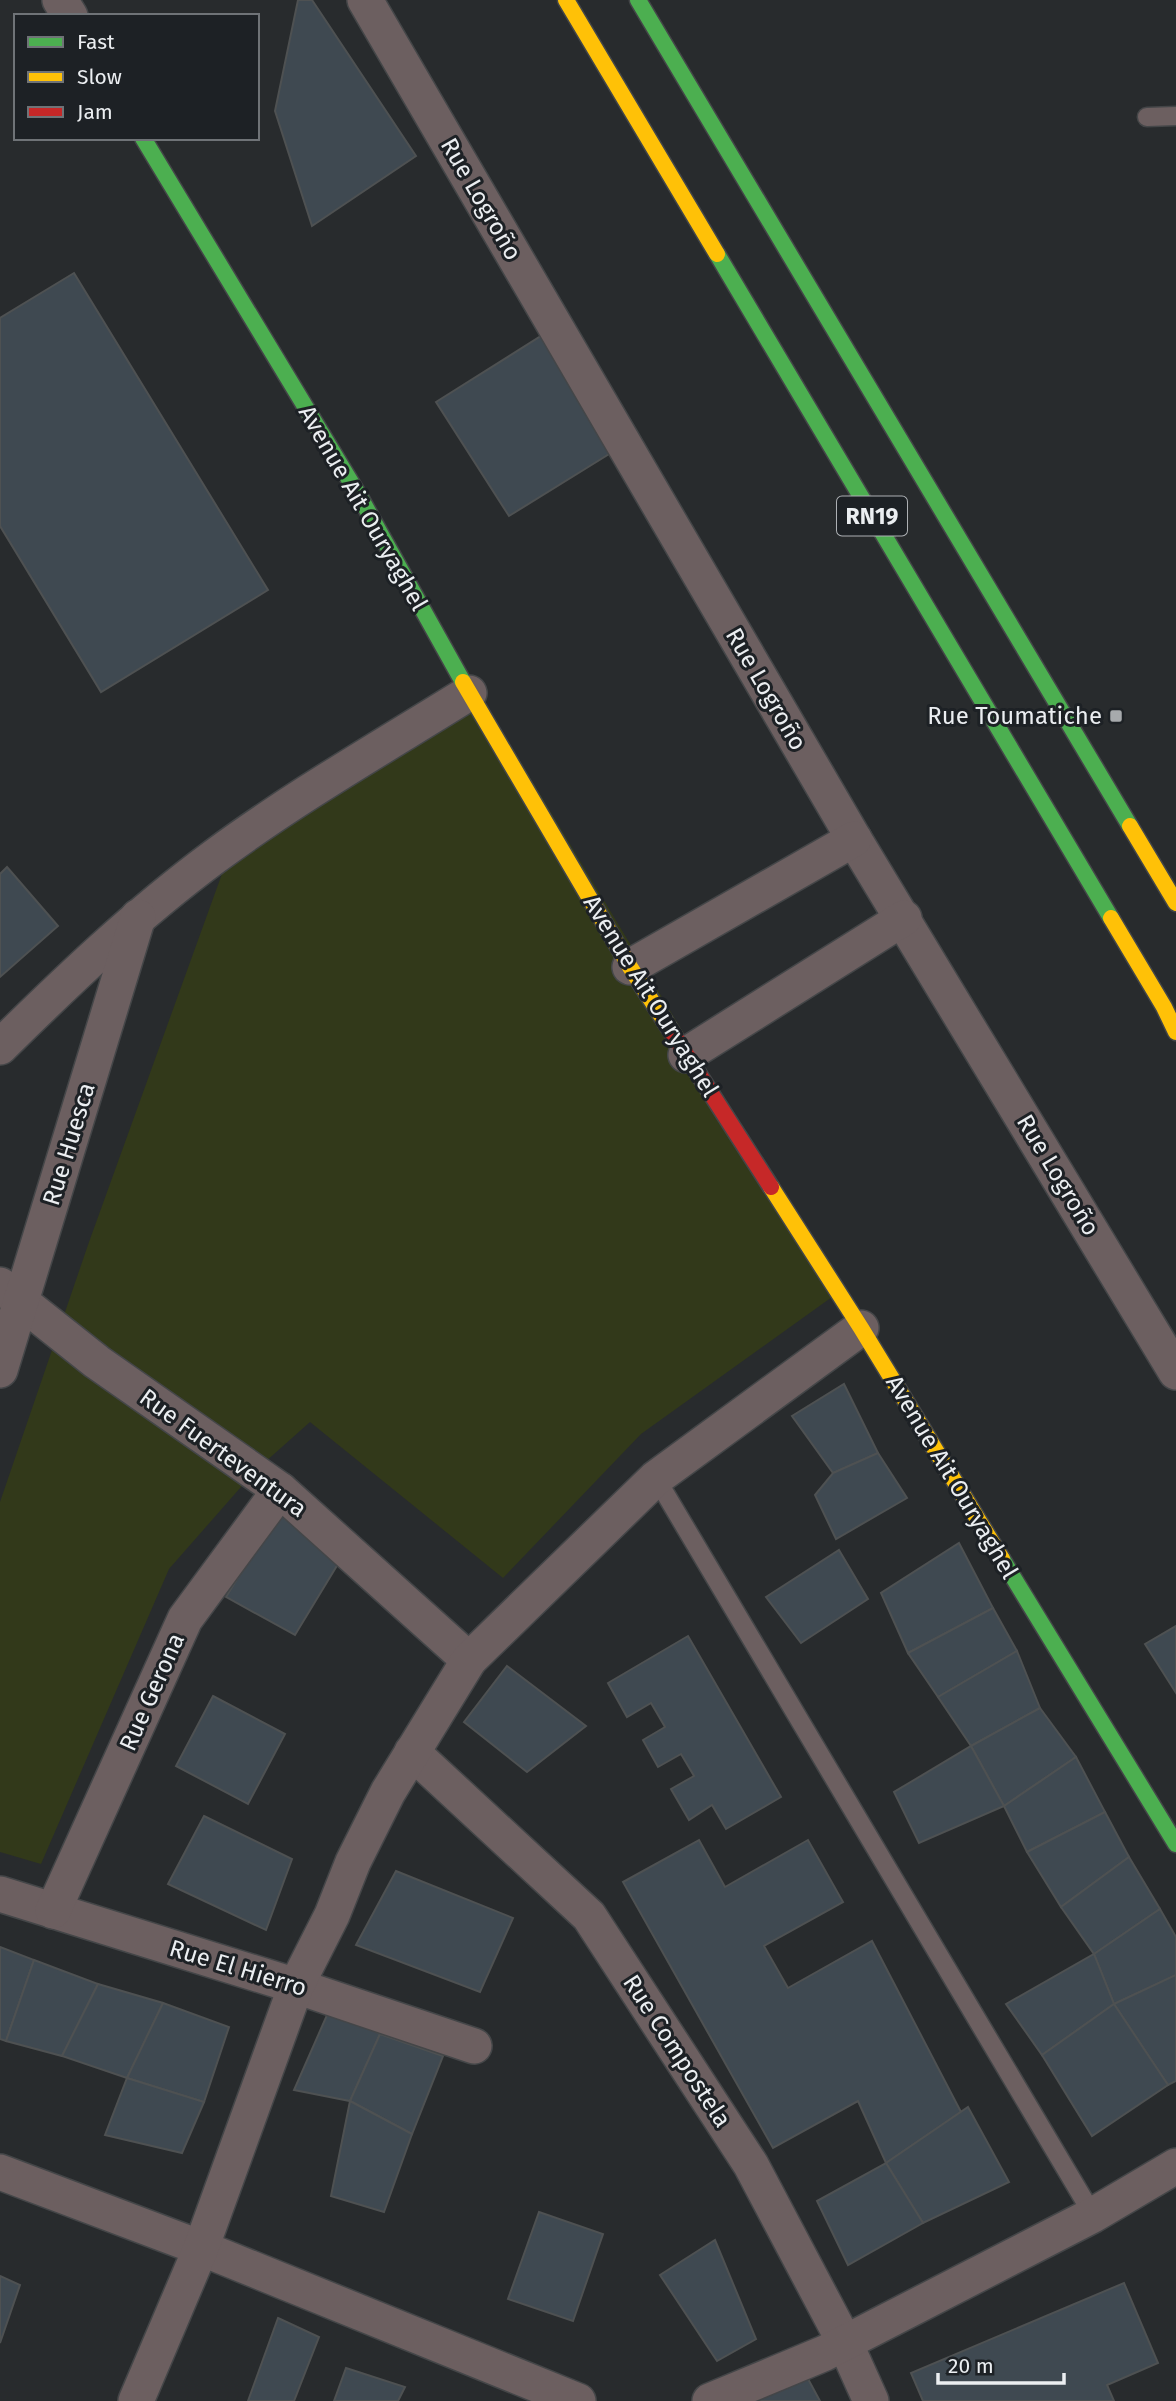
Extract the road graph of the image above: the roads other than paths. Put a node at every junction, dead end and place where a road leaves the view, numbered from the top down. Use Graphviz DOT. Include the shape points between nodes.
graph roads {
  1 [pos="365,0"];
  2 [pos="566,0"];
  3 [pos="638,0"];
  4 [pos="1176,116"];
  5 [pos="1147,117"];
  6 [pos="145,140"];
  7 [pos="469,693"];
  8 [pos="854,839"];
  9 [pos="1176,903"];
  10 [pos="138,917"];
  11 [pos="904,918"];
  12 [pos="630,967"];
  13 [pos="1172,1013"];
  14 [pos="0,1047"];
  15 [pos="686,1055"];
  16 [pos="10,1293"];
  17 [pos="861,1328"];
  18 [pos="0,1370"];
  19 [pos="1176,1373"];
  20 [pos="656,1478"];
  21 [pos="280,1490"];
  22 [pos="469,1660"];
  23 [pos="412,1752"];
  24 [pos="1176,1844"];
  25 [pos="0,1894"];
  26 [pos="53,1911"];
  27 [pos="296,1986"];
  28 [pos="474,2046"];
  29 [pos="1176,2166"];
  30 [pos="0,2172"];
  31 [pos="1093,2215"];
  32 [pos="201,2248"];
  33 [pos="845,2343"];
  34 [pos="136,2401"];
  35 [pos="578,2401"];
  36 [pos="710,2401"];
  37 [pos="872,2401"];
  1 -- 8 [label="street, Rue Logroño"];
  2 -- 13 [label="main road, RN19"];
  3 -- 9 [label="main road, RN19"];
  4 -- 5 [label="lane"];
  6 -- 7 [label="main road, Avenue Ait Ouryaghel" via="361,499"];
  7 -- 10 [label="street" via="288,806"];
  7 -- 12 [label="main road, Avenue Ait Ouryaghel"];
  8 -- 11 [label="street, Rue Logroño"];
  8 -- 12 [label="street"];
  10 -- 14 [label="street"];
  10 -- 16 [label="street, Rue Huesca"];
  11 -- 15 [label="street"];
  11 -- 19 [label="street, Rue Logroño"];
  12 -- 15 [label="main road, Avenue Ait Ouryaghel"];
  15 -- 17 [label="main road, Avenue Ait Ouryaghel"];
  16 -- 18 [label="street, Rue Huesca"];
  16 -- 21 [label="street, Rue Fuerteventura" via="97,1362"];
  17 -- 20 [label="street"];
  17 -- 24 [label="main road, Avenue Ait Ouryaghel"];
  20 -- 22 [label="street"];
  20 -- 31 [label="lane"];
  21 -- 22 [label="street, Rue Fuerteventura"];
  21 -- 26 [label="street, Rue Gerona" via="184,1619"];
  22 -- 23 [label="street"];
  23 -- 27 [label="street" via="359,1850"];
  23 -- 33 [label="street, Rue Compostela" via="589,1916 751,2165"];
  25 -- 26 [label="street, Rue El Hierro"];
  26 -- 27 [label="street, Rue El Hierro"];
  27 -- 28 [label="street, Rue El Hierro"];
  27 -- 32 [label="street"];
  29 -- 31 [label="street"];
  30 -- 32 [label="street"];
  31 -- 33 [label="street"];
  32 -- 34 [label="street"];
  32 -- 35 [label="street"];
  33 -- 36 [label="street"];
  33 -- 37 [label="street, Rue Compostela"];
}
